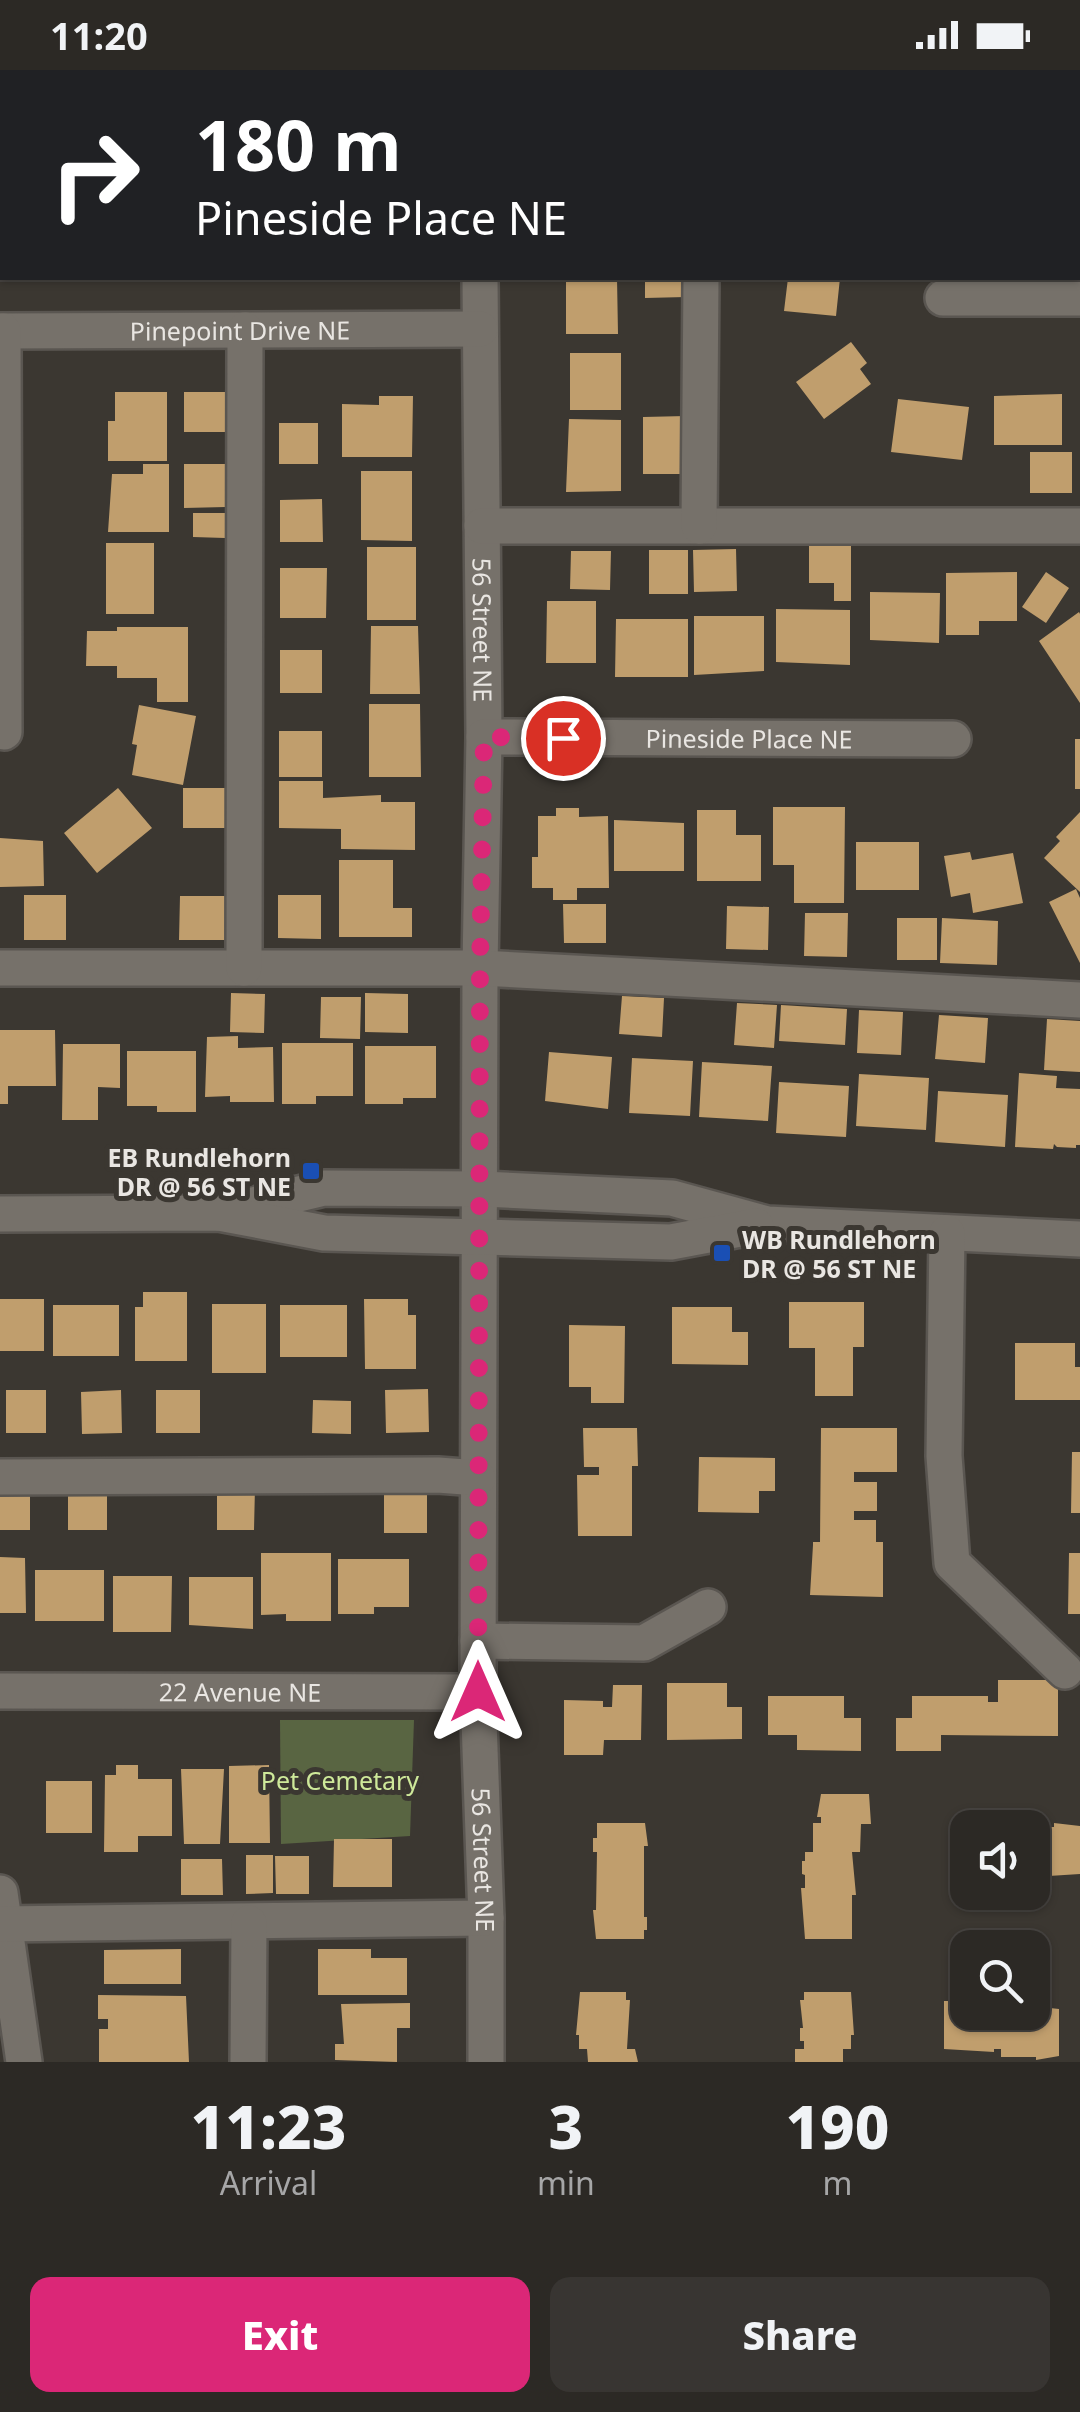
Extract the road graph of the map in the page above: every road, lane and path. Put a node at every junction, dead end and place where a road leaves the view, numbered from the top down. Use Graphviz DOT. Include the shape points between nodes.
graph roads {
  1 [pos="480,280"];
  2 [pos="701,280"];
  3 [pos="943,298"];
  4 [pos="1080,298"];
  5 [pos="480,329"];
  6 [pos="245,330"];
  7 [pos="1,331"];
  8 [pos="482,526"];
  9 [pos="699,526"];
  10 [pos="1080,526"];
  11 [pos="4,732"];
  12 [pos="484,737"];
  13 [pos="954,739"];
  14 [pos="0,968"];
  15 [pos="244,968"];
  16 [pos="480,968"];
  17 [pos="1080,1000"];
  18 [pos="482,1189"];
  19 [pos="219,1213"];
  20 [pos="0,1214"];
  21 [pos="767,1224"];
  22 [pos="947,1233"];
  23 [pos="482,1235"];
  24 [pos="1080,1239"];
  25 [pos="0,1476"];
  26 [pos="478,1478"];
  27 [pos="708,1608"];
  28 [pos="478,1641"];
  29 [pos="1065,1671"];
  30 [pos="0,1690"];
  31 [pos="478,1692"];
  32 [pos="2,1914"];
  33 [pos="486,1918"];
  34 [pos="249,1923"];
  35 [pos="24,2062"];
  36 [pos="248,2062"];
  37 [pos="486,2062"];
  1 -- 5 [label="street, 56 Street NE"];
  2 -- 9 [label="street"];
  3 -- 4 [label="street"];
  5 -- 6 [label="street, Pinepoint Drive NE"];
  5 -- 8 [label="street, 56 Street NE"];
  6 -- 7 [label="street, Pinepoint Drive NE"];
  6 -- 15 [label="street"];
  7 -- 11 [label="street"];
  8 -- 9 [label="street"];
  8 -- 12 [label="street, 56 Street NE"];
  9 -- 10 [label="street"];
  12 -- 13 [label="street, Pineside Place NE"];
  12 -- 16 [label="street, 56 Street NE"];
  14 -- 15 [label="street"];
  15 -- 16 [label="street"];
  16 -- 17 [label="street"];
  16 -- 18 [label="street, 56 Street NE"];
  18 -- 19 [label="street" via="324,1188"];
  18 -- 21 [label="street" via="672,1198"];
  18 -- 23 [label="street, 56 Street NE"];
  19 -- 20 [label="street"];
  19 -- 23 [label="street" via="324,1233"];
  21 -- 22 [label="street"];
  21 -- 23 [label="street" via="671,1242"];
  22 -- 24 [label="street"];
  22 -- 29 [label="street" via="944,1456 952,1563"];
  23 -- 26 [label="street, 56 Street NE"];
  25 -- 26 [label="street"];
  26 -- 28 [label="street, 56 Street NE"];
  27 -- 28 [label="street" via="644,1644"];
  28 -- 31 [label="street, 56 Street NE"];
  30 -- 31 [label="street, 22 Avenue NE"];
  31 -- 33 [label="street, 56 Street NE"];
  32 -- 34 [label="street"];
  32 -- 35 [label="street"];
  33 -- 34 [label="street"];
  33 -- 37 [label="street, 56 Street NE"];
  34 -- 36 [label="street"];
}
